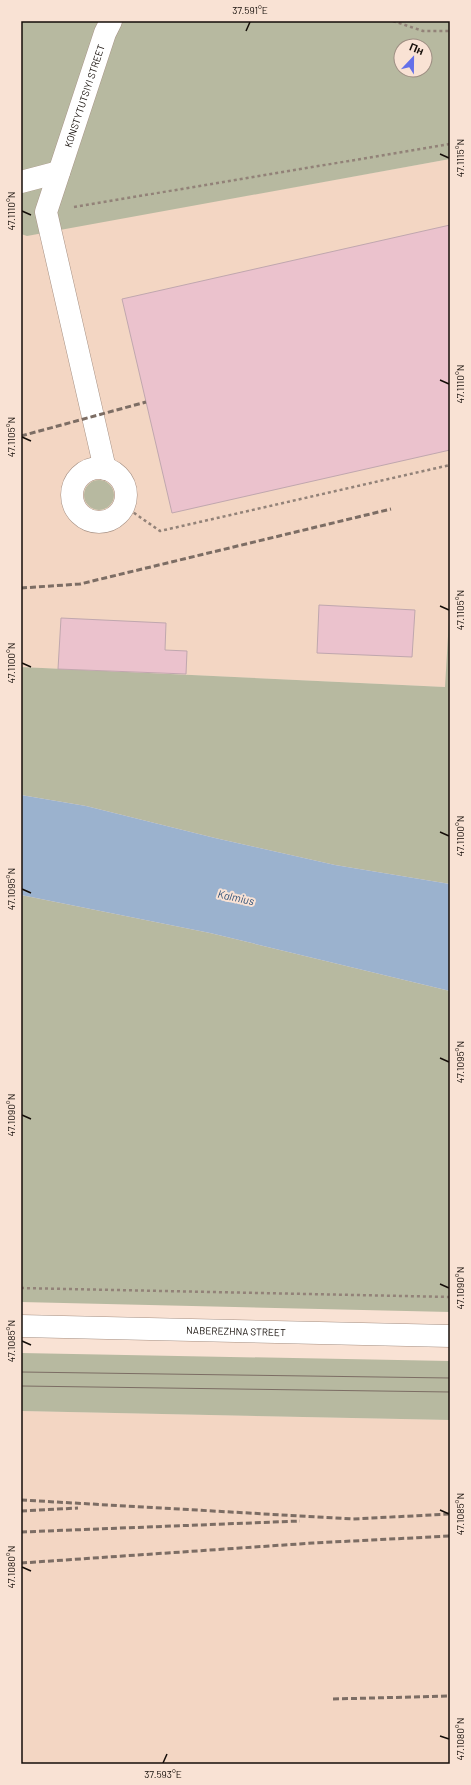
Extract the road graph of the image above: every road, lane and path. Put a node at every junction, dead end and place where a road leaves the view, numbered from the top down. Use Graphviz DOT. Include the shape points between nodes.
graph roads {
  1 [pos="111,21"];
  2 [pos="393,21"];
  3 [pos="450,31"];
  4 [pos="450,144"];
  5 [pos="59,172"];
  6 [pos="21,182"];
  7 [pos="46,212"];
  8 [pos="450,465"];
  9 [pos="105,469"];
  10 [pos="124,506"];
  11 [pos="21,1288"];
  12 [pos="450,1297"];
  13 [pos="21,1326"];
  14 [pos="450,1336"];
  1 -- 5 [label="main road, KONSTYTUTSIYI STREET"];
  2 -- 3 [label="path" via="423,31"];
  4 -- 7 [label="path"];
  5 -- 6 [label="main road"];
  5 -- 7 [label="main road, KONSTYTUTSIYI STREET"];
  7 -- 9 [label="main road"];
  8 -- 10 [label="path" via="160,531"];
  9 -- 10 [label="main road" via="121,479 125,487"];
  9 -- 10 [label="main road" via="87,472 74,485 72,494 78,512 94,522 103,522 116,516"];
  11 -- 12 [label="path"];
  13 -- 14 [label="main road, NABEREZHNA STREET"];
}
